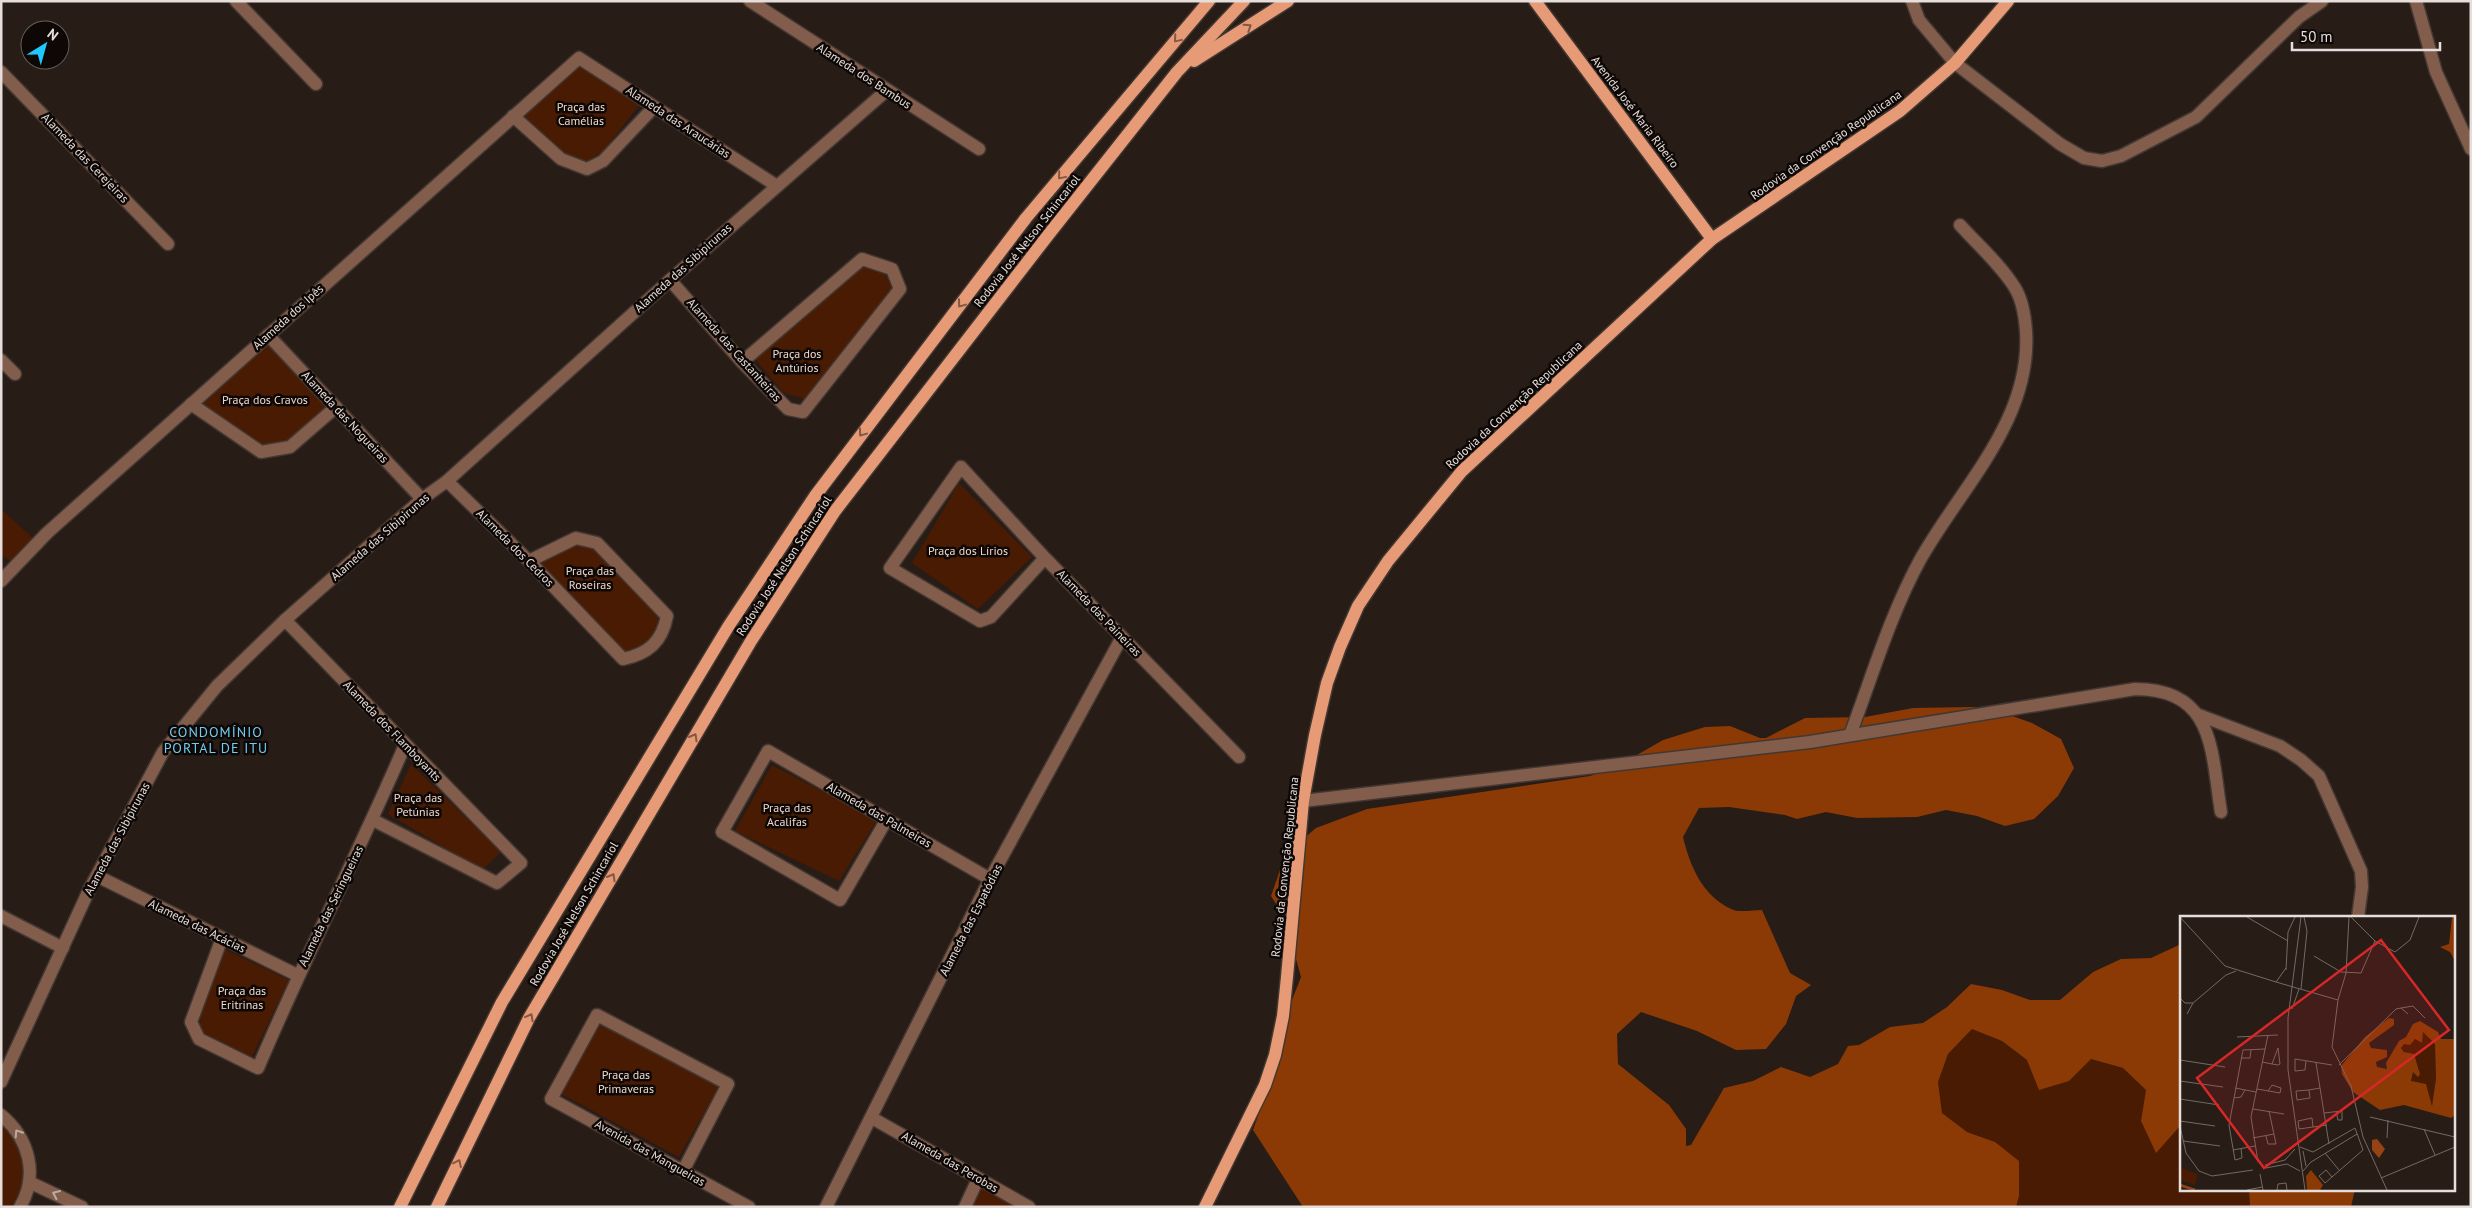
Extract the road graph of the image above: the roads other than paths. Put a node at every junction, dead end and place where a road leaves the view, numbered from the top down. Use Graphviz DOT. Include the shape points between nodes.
graph roads {
  1 [pos="236,1"];
  2 [pos="750,1"];
  3 [pos="1209,1"];
  4 [pos="1244,1"];
  5 [pos="1288,1"];
  6 [pos="1535,1"];
  7 [pos="1912,1"];
  8 [pos="2008,1"];
  9 [pos="2322,1"];
  10 [pos="2416,1"];
  11 [pos="579,58"];
  12 [pos="1955,63"];
  13 [pos="1,72"];
  14 [pos="1177,72"];
  15 [pos="316,84"];
  16 [pos="886,91"];
  17 [pos="654,107"];
  18 [pos="513,116"];
  19 [pos="979,149"];
  20 [pos="2471,149"];
  21 [pos="776,186"];
  22 [pos="1960,225"];
  23 [pos="1712,239"];
  24 [pos="168,244"];
  25 [pos="670,280"];
  26 [pos="268,336"];
  27 [pos="1,360"];
  28 [pos="742,362"];
  29 [pos="15,374"];
  30 [pos="191,404"];
  31 [pos="336,407"];
  32 [pos="447,481"];
  33 [pos="422,499"];
  34 [pos="1045,558"];
  35 [pos="529,561"];
  36 [pos="1,582"];
  37 [pos="285,620"];
  38 [pos="1122,637"];
  39 [pos="2199,715"];
  40 [pos="1850,735"];
  41 [pos="405,745"];
  42 [pos="1239,757"];
  43 [pos="1303,801"];
  44 [pos="2221,812"];
  45 [pos="887,819"];
  46 [pos="373,820"];
  47 [pos="97,876"];
  48 [pos="990,880"];
  49 [pos="1,916"];
  50 [pos="2358,916"];
  51 [pos="222,938"];
  52 [pos="63,948"];
  53 [pos="297,975"];
  54 [pos="1,1082"];
  55 [pos="1,1115"];
  56 [pos="872,1118"];
  57 [pos="682,1171"];
  58 [pos="978,1179"];
  59 [pos="29,1182"];
  60 [pos="20,1207"];
  61 [pos="82,1207"];
  62 [pos="400,1207"];
  63 [pos="437,1207"];
  64 [pos="749,1207"];
  65 [pos="826,1207"];
  66 [pos="965,1207"];
  67 [pos="1029,1207"];
  68 [pos="1205,1207"];
  1 -- 15 [label="street"];
  2 -- 16 [label="street, Alameda dos Bambus"];
  3 -- 62 [label="main road, Rodovia José Nelson Schincariol, one-way" via="1026,218 810,504 728,627 502,1002"];
  4 -- 14 [label="main road, Rodovia José Nelson Schincariol"];
  14 -- 5 [label="main road, one-way"];
  6 -- 23 [label="main road, Avenida José Maria Ribeiro"];
  7 -- 12 [label="street" via="1919,20"];
  8 -- 12 [label="main road, Rodovia da Convenção Republicana"];
  9 -- 12 [label="street" via="2300,17 2196,116 2121,156 2102,161 2084,158 2060,144"];
  10 -- 20 [label="street" via="2436,72"];
  11 -- 17 [label="street, Alameda das Araucárias"];
  11 -- 18 [label="street, Alameda dos Ipês"];
  12 -- 23 [label="main road, Rodovia da Convenção Republicana" via="1900,111"];
  13 -- 24 [label="street, Alameda das Cerejeiras"];
  63 -- 14 [label="main road, Rodovia José Nelson Schincariol, one-way" via="529,1018 746,649 825,527 1048,234"];
  16 -- 19 [label="street, Alameda dos Bambus"];
  16 -- 21 [label="street, Alameda das Sibipirunas"];
  17 -- 18 [label="street" via="603,161 587,168 561,159"];
  17 -- 21 [label="street, Alameda das Araucárias"];
  18 -- 26 [label="street, Alameda dos Ipês"];
  21 -- 25 [label="street, Alameda das Sibipirunas"];
  22 -- 40 [label="street" via="2016,288 2025,314 2028,352 2022,384 2012,414 1904,590"];
  23 -- 43 [label="main road, Rodovia da Convenção Republicana" via="1462,471 1388,561 1358,606 1340,647 1323,700"];
  25 -- 28 [label="street, Alameda das Castanheiras"];
  25 -- 32 [label="street, Alameda das Sibipirunas"];
  26 -- 30 [label="street, Alameda dos Ipês"];
  26 -- 31 [label="street, Alameda das Nogueiras"];
  27 -- 29 [label="street"];
  28 -- 28 [label="street, Alameda das Castanheiras" via="788,409 803,412 900,289 892,269 862,259"];
  30 -- 31 [label="street" via="261,452 290,447"];
  30 -- 36 [label="street, Alameda dos Ipês" via="47,533"];
  31 -- 33 [label="street, Alameda das Nogueiras"];
  32 -- 33 [label="street, Alameda das Sibipirunas"];
  32 -- 35 [label="street, Alameda dos Cedros"];
  33 -- 37 [label="street, Alameda das Sibipirunas"];
  34 -- 34 [label="street, Alameda das Paineiras" via="962,467 890,568 980,620 991,617"];
  34 -- 38 [label="street, Alameda das Paineiras"];
  35 -- 35 [label="street, Alameda dos Cedros" via="623,659 650,650 665,626 667,616 598,543 576,538"];
  37 -- 41 [label="street, Alameda dos Flamboyants"];
  37 -- 47 [label="street, Alameda das Sibipirunas" via="217,686 163,752"];
  38 -- 42 [label="street, Alameda das Paineiras"];
  38 -- 48 [label="street, Alameda das Espatódias"];
  39 -- 40 [label="street" via="2179,698 2154,689 2135,689"];
  39 -- 44 [label="street" via="2208,734"];
  39 -- 50 [label="street" via="2280,746 2319,776 2361,871"];
  40 -- 43 [label="street"];
  41 -- 46 [label="street, Alameda das Seringueiras"];
  41 -- 46 [label="street, Alameda dos Flamboyants" via="521,863 497,883"];
  43 -- 68 [label="main road, Rodovia da Convenção Republicana" via="1288,977 1275,1055 1265,1085"];
  45 -- 45 [label="street, Alameda das Palmeiras" via="768,751 722,832 840,900"];
  45 -- 48 [label="street, Alameda das Palmeiras"];
  46 -- 53 [label="street, Alameda das Seringueiras"];
  47 -- 51 [label="street, Alameda das Acácias"];
  47 -- 52 [label="street, Alameda das Sibipirunas"];
  48 -- 56 [label="street, Alameda das Espatódias"];
  49 -- 52 [label="street"];
  51 -- 53 [label="street, Alameda das Acácias"];
  51 -- 53 [label="street, Alameda das Seringueiras" via="191,1022 198,1039 258,1068"];
  52 -- 54 [label="street, Alameda das Sibipirunas"];
  59 -- 55 [label="street, one-way" via="26,1147 13,1126"];
  56 -- 58 [label="street, Alameda das Perobas"];
  56 -- 65 [label="street, Alameda das Espatódias"];
  57 -- 57 [label="street, Avenida das Mangueiras" via="551,1099 597,1015 728,1084"];
  57 -- 64 [label="street, Avenida das Mangueiras"];
  58 -- 66 [label="street"];
  58 -- 67 [label="street, Alameda das Perobas"];
  59 -- 60 [label="street"];
  61 -- 59 [label="street, one-way"];
}
